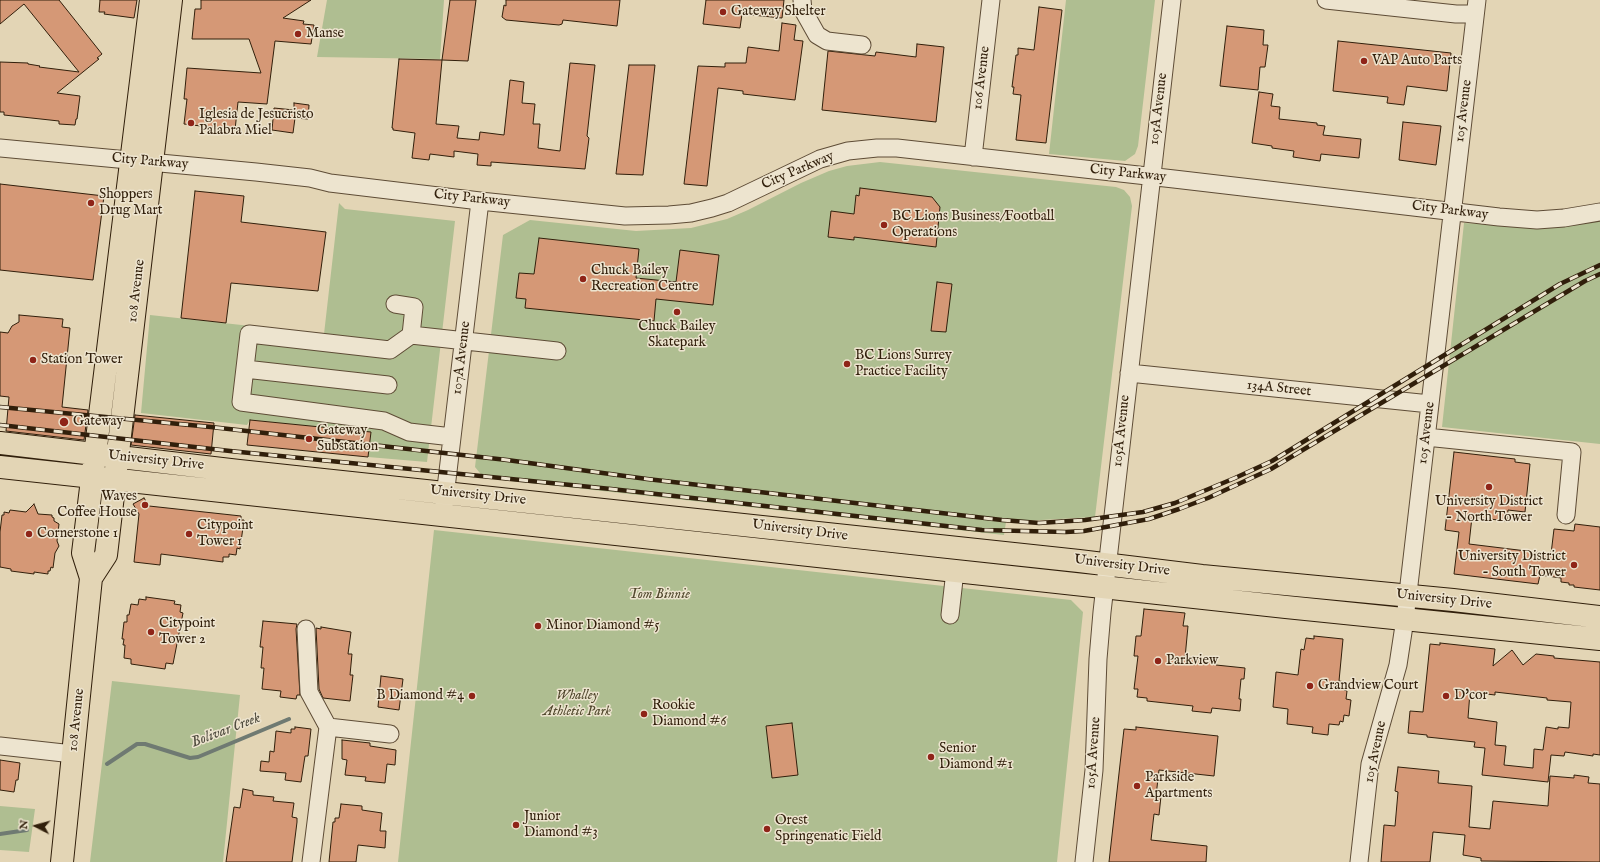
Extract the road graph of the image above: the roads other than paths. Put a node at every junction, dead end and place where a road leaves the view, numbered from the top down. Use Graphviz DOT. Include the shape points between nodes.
graph roads {
  1 [pos="151,0"];
  2 [pos="171,0"];
  3 [pos="802,0"];
  4 [pos="991,0"];
  5 [pos="1172,0"];
  6 [pos="1326,0"];
  7 [pos="1476,7"];
  8 [pos="862,45"];
  9 [pos="0,148"];
  10 [pos="973,157"];
  11 [pos="131,161"];
  12 [pos="152,162"];
  13 [pos="1151,176"];
  14 [pos="480,201"];
  15 [pos="1452,212"];
  16 [pos="1600,212"];
  17 [pos="395,304"];
  18 [pos="411,335"];
  19 [pos="464,341"];
  20 [pos="558,351"];
  21 [pos="245,368"];
  22 [pos="1129,373"];
  23 [pos="388,385"];
  24 [pos="1430,404"];
  25 [pos="452,437"];
  26 [pos="1426,437"];
  27 [pos="0,443"];
  28 [pos="95,454"];
  29 [pos="118,457"];
  30 [pos="0,466"];
  31 [pos="92,476"];
  32 [pos="115,479"];
  33 [pos="446,493"];
  34 [pos="443,515"];
  35 [pos="1566,515"];
  36 [pos="1107,564"];
  37 [pos="955,571"];
  38 [pos="91,578"];
  39 [pos="1105,587"];
  40 [pos="1407,596"];
  41 [pos="950,615"];
  42 [pos="1600,617"];
  43 [pos="1405,619"];
  44 [pos="306,629"];
  45 [pos="1600,639"];
  46 [pos="328,727"];
  47 [pos="390,734"];
  48 [pos="0,746"];
  49 [pos="73,754"];
  50 [pos="62,862"];
  51 [pos="311,862"];
  52 [pos="1084,862"];
  53 [pos="1359,862"];
  1 -- 11 [label="main road, 108 Avenue"];
  2 -- 12 [label="main road, 108 Avenue"];
  3 -- 8 [label="street" via="803,10 817,35 827,41"];
  4 -- 10 [label="street, 106 Avenue"];
  5 -- 13 [label="street, 105A Avenue"];
  6 -- 7 [label="street" via="1456,14"];
  7 -- 15 [label="street, 105 Avenue"];
  9 -- 11 [label="street, City Parkway"];
  10 -- 13 [label="street, City Parkway"];
  10 -- 14 [label="street, City Parkway" via="897,148 848,151 807,164 728,203 691,213 669,215 625,216"];
  11 -- 12 [label="street, City Parkway"];
  11 -- 28 [label="main road, 108 Avenue"];
  12 -- 14 [label="street, City Parkway" via="310,178 330,183"];
  12 -- 29 [label="main road, 108 Avenue"];
  13 -- 15 [label="street, City Parkway"];
  13 -- 22 [label="street, 105A Avenue"];
  14 -- 19 [label="street, 107A Avenue"];
  15 -- 16 [label="street, City Parkway" via="1536,220"];
  15 -- 24 [label="street, 105 Avenue"];
  17 -- 18 [label="street" via="414,307"];
  18 -- 19 [label="street"];
  18 -- 21 [label="street" via="390,350 249,334"];
  19 -- 20 [label="street"];
  19 -- 25 [label="street, 107A Avenue"];
  21 -- 23 [label="street"];
  21 -- 25 [label="street" via="241,402 384,421 409,432"];
  22 -- 24 [label="street, 134A Street"];
  22 -- 36 [label="street, 105A Avenue"];
  24 -- 26 [label="street, 105 Avenue"];
  25 -- 33 [label="street, 107A Avenue"];
  26 -- 35 [label="street" via="1572,452"];
  26 -- 40 [label="street, 105 Avenue"];
  27 -- 28 [label="main road, University Drive"];
  28 -- 29 [label="main road, University Drive"];
  28 -- 31 [label="main road, 108 Avenue"];
  29 -- 32 [label="main road, 108 Avenue"];
  29 -- 33 [label="main road, University Drive"];
  30 -- 31 [label="main road, University Drive"];
  31 -- 32 [label="main road, University Drive"];
  31 -- 38 [label="main road, 108 Avenue" via="83,553"];
  32 -- 34 [label="main road, University Drive"];
  32 -- 38 [label="main road, 108 Avenue" via="106,555"];
  33 -- 34 [label="street, 107A Avenue"];
  33 -- 36 [label="main road, University Drive"];
  34 -- 37 [label="main road, University Drive"];
  36 -- 39 [label="street, 105A Avenue"];
  36 -- 40 [label="main road, University Drive"];
  37 -- 39 [label="main road, University Drive"];
  37 -- 41 [label="street"];
  38 -- 49 [label="main road, 108 Avenue"];
  39 -- 43 [label="main road, University Drive"];
  39 -- 52 [label="street, 105A Avenue" via="1098,659 1094,770"];
  40 -- 42 [label="main road, University Drive"];
  40 -- 43 [label="street, 105 Avenue"];
  43 -- 45 [label="main road, University Drive"];
  43 -- 53 [label="street, 105 Avenue" via="1398,665 1370,764"];
  44 -- 46 [label="street" via="309,692"];
  46 -- 47 [label="street"];
  46 -- 51 [label="street"];
  48 -- 49 [label="street"];
  49 -- 50 [label="main road, 108 Avenue"];
}
